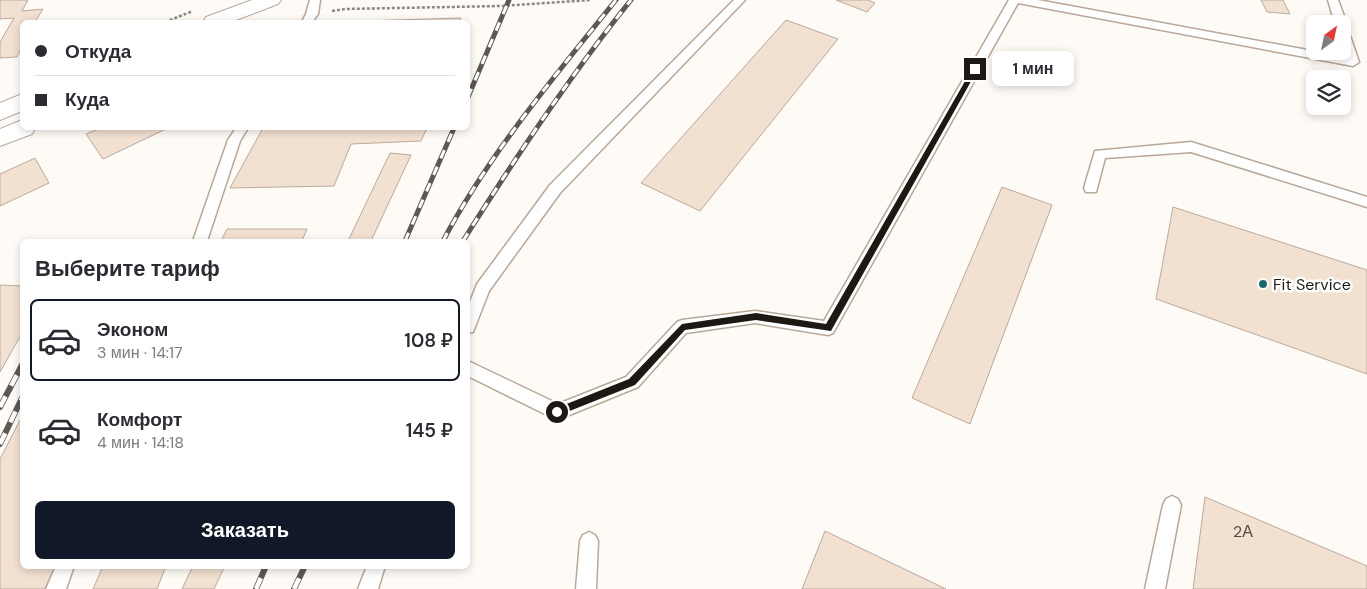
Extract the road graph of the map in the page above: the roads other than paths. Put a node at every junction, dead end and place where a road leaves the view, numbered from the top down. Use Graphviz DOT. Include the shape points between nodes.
graph roads {
  1 [pos="271,0"];
  2 [pos="286,0"];
  3 [pos="315,0"];
  4 [pos="740,0"];
  5 [pos="1014,0"];
  6 [pos="1020,0"];
  7 [pos="1333,0"];
  8 [pos="1338,15"];
  9 [pos="310,18"];
  10 [pos="218,20"];
  11 [pos="249,20"];
  12 [pos="1306,53"];
  13 [pos="1351,56"];
  14 [pos="1342,60"];
  15 [pos="20,103"];
  16 [pos="0,112"];
  17 [pos="20,130"];
  18 [pos="241,130"];
  19 [pos="0,138"];
  20 [pos="1091,188"];
  21 [pos="1367,202"];
  22 [pos="201,239"];
  23 [pos="470,321"];
  24 [pos="470,369"];
  25 [pos="1172,505"];
  26 [pos="589,541"];
  27 [pos="64,569"];
  28 [pos="375,569"];
  29 [pos="56,589"];
  30 [pos="368,589"];
  31 [pos="586,589"];
  32 [pos="1155,589"];
  1 -- 10 [label="main road"];
  2 -- 11 [label="main road"];
  3 -- 9 [label="lane"];
  4 -- 23 [label="lane" via="554,189 482,288"];
  5 -- 24 [label="lane" via="828,328 756,317 682,327 632,382 557,412"];
  6 -- 12 [label="lane"];
  7 -- 8 [label="lane"];
  13 -- 14 [label="lane" via="1353,62"];
  15 -- 16 [label="main road"];
  17 -- 19 [label="main road"];
  18 -- 22 [label="lane" via="234,140"];
  20 -- 21 [label="lane" via="1100,154 1191,147"];
  25 -- 32 [label="lane"];
  26 -- 31 [label="lane"];
  27 -- 29 [label="lane"];
  28 -- 30 [label="lane"];
}
